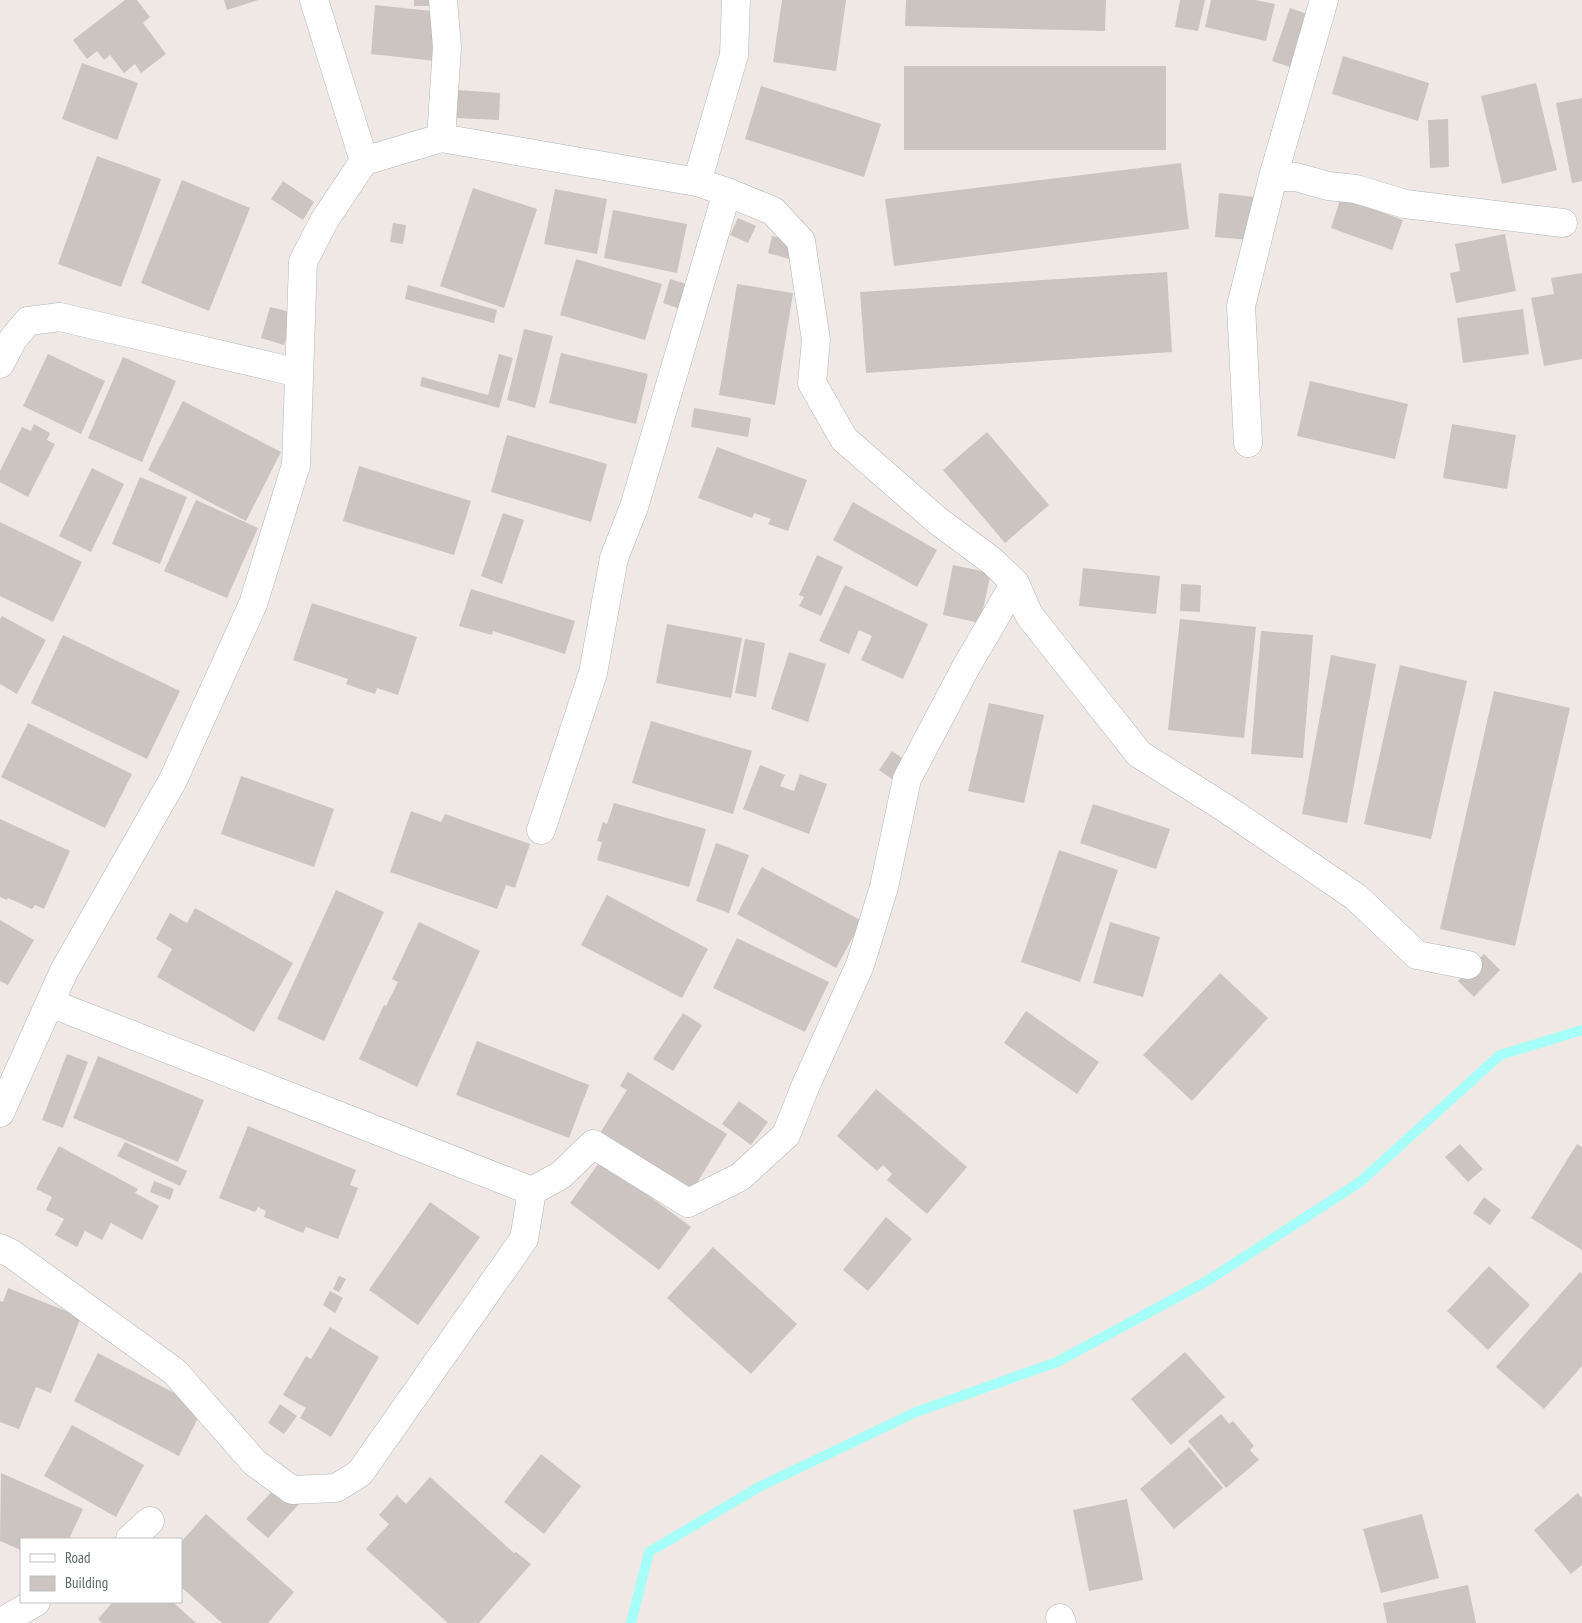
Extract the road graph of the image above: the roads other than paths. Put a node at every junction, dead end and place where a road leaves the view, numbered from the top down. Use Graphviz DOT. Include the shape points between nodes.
graph roads {
  1 [pos="314,0"];
  2 [pos="443,0"];
  3 [pos="736,0"];
  4 [pos="1324,0"];
  5 [pos="441,138"];
  6 [pos="364,161"];
  7 [pos="1273,176"];
  8 [pos="697,182"];
  9 [pos="727,192"];
  10 [pos="1563,223"];
  11 [pos="7,334"];
  12 [pos="0,364"];
  13 [pos="299,373"];
  14 [pos="1248,443"];
  15 [pos="1015,583"];
  16 [pos="541,830"];
  17 [pos="1468,965"];
  18 [pos="50,1003"];
  19 [pos="0,1113"];
  20 [pos="532,1191"];
  21 [pos="0,1248"];
  22 [pos="150,1521"];
  23 [pos="131,1538"];
  24 [pos="34,1603"];
  25 [pos="5,1620"];
  1 -- 6 [label="street"];
  2 -- 5 [label="street" via="447,47"];
  3 -- 8 [label="street" via="734,55"];
  4 -- 7 [label="street"];
  5 -- 6 [label="street"];
  5 -- 8 [label="street"];
  6 -- 13 [label="street" via="324,221 303,262"];
  7 -- 10 [label="street" via="1296,177 1328,186 1356,189 1405,204"];
  7 -- 14 [label="street" via="1241,306"];
  8 -- 9 [label="street"];
  9 -- 15 [label="street" via="773,211 802,242 816,340 812,383 844,439"];
  9 -- 16 [label="street" via="634,507 614,558 593,673"];
  11 -- 12 [label="street"];
  11 -- 13 [label="street" via="28,320 60,317"];
  13 -- 18 [label="street" via="296,465 253,604 173,780 64,971"];
  15 -- 17 [label="street" via="1029,615 1139,754 1356,897 1417,955"];
  15 -- 20 [label="street" via="907,779 884,887 860,965 786,1135 740,1176 688,1204 593,1144 561,1175"];
  18 -- 19 [label="street"];
  18 -- 20 [label="street"];
  20 -- 21 [label="street" via="524,1239 360,1473 336,1488 292,1490 255,1464 175,1372"];
  22 -- 23 [label="street"];
  24 -- 25 [label="street"];
}
